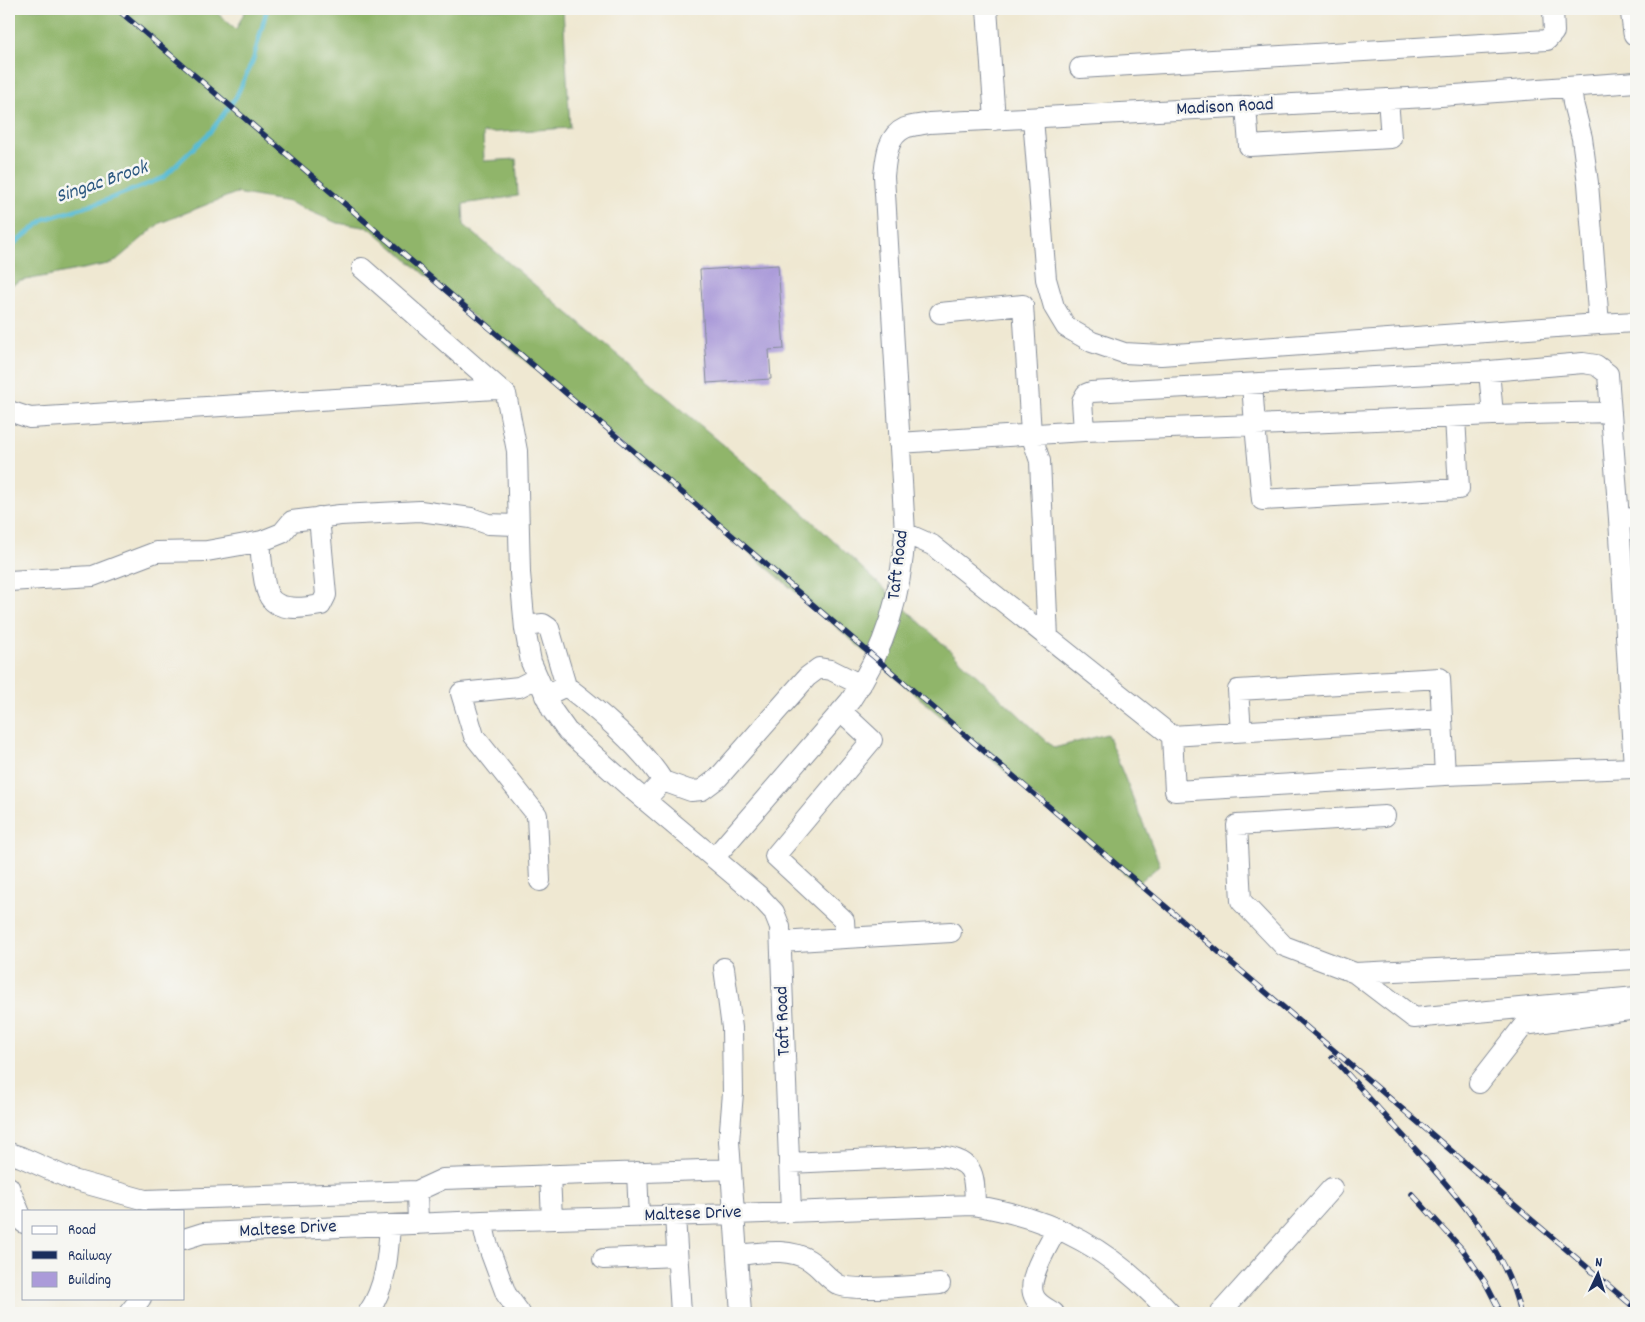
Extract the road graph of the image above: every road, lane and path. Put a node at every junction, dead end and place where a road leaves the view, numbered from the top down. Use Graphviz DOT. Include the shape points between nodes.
graph roads {
  1 [pos="987,9"];
  2 [pos="1553,9"];
  3 [pos="1633,9"];
  4 [pos="1636,32"];
  5 [pos="1080,68"];
  6 [pos="1636,82"];
  7 [pos="1571,87"];
  8 [pos="1388,99"];
  9 [pos="1246,106"];
  10 [pos="1033,118"];
  11 [pos="995,120"];
  12 [pos="886,211"];
  13 [pos="362,268"];
  14 [pos="940,313"];
  15 [pos="1636,322"];
  16 [pos="1600,324"];
  17 [pos="1488,371"];
  18 [pos="1252,384"];
  19 [pos="501,390"];
  20 [pos="9,411"];
  21 [pos="1611,412"];
  22 [pos="1493,415"];
  23 [pos="1456,418"];
  24 [pos="1255,425"];
  25 [pos="1084,431"];
  26 [pos="1031,434"];
  27 [pos="899,443"];
  28 [pos="318,517"];
  29 [pos="1628,519"];
  30 [pos="518,525"];
  31 [pos="905,532"];
  32 [pos="262,541"];
  33 [pos="9,581"];
  34 [pos="525,626"];
  35 [pos="1048,638"];
  36 [pos="861,684"];
  37 [pos="566,686"];
  38 [pos="541,687"];
  39 [pos="841,711"];
  40 [pos="1442,719"];
  41 [pos="1241,731"];
  42 [pos="1172,736"];
  43 [pos="1445,775"];
  44 [pos="663,781"];
  45 [pos="645,800"];
  46 [pos="1385,816"];
  47 [pos="714,858"];
  48 [pos="540,880"];
  49 [pos="951,932"];
  50 [pos="845,938"];
  51 [pos="781,942"];
  52 [pos="1636,959"];
  53 [pos="724,968"];
  54 [pos="1355,973"];
  55 [pos="1636,997"];
  56 [pos="1636,1009"];
  57 [pos="1479,1083"];
  58 [pos="9,1153"];
  59 [pos="789,1162"];
  60 [pos="731,1169"];
  61 [pos="637,1172"];
  62 [pos="550,1175"];
  63 [pos="9,1187"];
  64 [pos="1332,1188"];
  65 [pos="417,1191"];
  66 [pos="146,1205"];
  67 [pos="975,1205"];
  68 [pos="791,1212"];
  69 [pos="734,1214"];
  70 [pos="675,1216"];
  71 [pos="22,1217"];
  72 [pos="640,1217"];
  73 [pos="552,1219"];
  74 [pos="482,1221"];
  75 [pos="418,1224"];
  76 [pos="390,1225"];
  77 [pos="1057,1228"];
  78 [pos="185,1239"];
  79 [pos="737,1255"];
  80 [pos="677,1256"];
  81 [pos="603,1259"];
  82 [pos="940,1284"];
  83 [pos="139,1300"];
  84 [pos="129,1313"];
  85 [pos="368,1313"];
  86 [pos="520,1313"];
  87 [pos="680,1313"];
  88 [pos="741,1313"];
  89 [pos="1054,1313"];
  90 [pos="1170,1313"];
  91 [pos="1220,1313"];
  1 -- 11 [label="street"];
  2 -- 5 [label="street" via="1554,32 1547,40"];
  3 -- 4 [label="main road"];
  6 -- 7 [label="street, Madison Road"];
  7 -- 8 [label="street, Madison Road"];
  7 -- 16 [label="street" via="1588,183"];
  8 -- 9 [label="street, Madison Road"];
  8 -- 9 [label="street" via="1390,138 1249,146"];
  9 -- 10 [label="street, Madison Road"];
  10 -- 11 [label="street, Madison Road"];
  10 -- 16 [label="street" via="1046,279 1054,307 1066,327 1092,342 1124,353 1161,355"];
  11 -- 12 [label="street, Madison Road" via="929,123 905,128 892,139 886,156"];
  12 -- 27 [label="street, Taft Road"];
  13 -- 19 [label="street"];
  14 -- 26 [label="street" via="1023,305"];
  15 -- 16 [label="street"];
  17 -- 18 [label="street"];
  17 -- 21 [label="street" via="1583,363 1596,365 1608,374"];
  17 -- 22 [label="street"];
  18 -- 24 [label="street"];
  18 -- 25 [label="street" via="1091,392 1082,401"];
  19 -- 20 [label="street" via="30,418"];
  19 -- 30 [label="street, Taft Road" via="506,394 517,451"];
  21 -- 22 [label="street"];
  21 -- 29 [label="street"];
  22 -- 23 [label="street"];
  23 -- 24 [label="street"];
  23 -- 24 [label="street" via="1459,489 1262,500"];
  24 -- 25 [label="street"];
  25 -- 26 [label="street"];
  26 -- 27 [label="street"];
  26 -- 35 [label="street" via="1040,461"];
  27 -- 31 [label="street, Taft Road"];
  28 -- 30 [label="street" via="420,511 471,518 488,524"];
  28 -- 32 [label="street" via="292,521 282,533"];
  28 -- 32 [label="street" via="326,595 321,605 290,608 271,600 262,566"];
  29 -- 43 [label="street" via="1634,768"];
  30 -- 34 [label="street, Taft Road"];
  31 -- 35 [label="street" via="932,545"];
  31 -- 36 [label="street, Taft Road" via="892,618"];
  32 -- 33 [label="street" via="207,551 156,552 94,576"];
  34 -- 37 [label="street" via="543,624 549,628"];
  34 -- 38 [label="street, Taft Road" via="531,662"];
  35 -- 42 [label="street"];
  36 -- 39 [label="street, Taft Road"];
  36 -- 44 [label="street" via="819,668 807,677 718,778 702,790 692,791"];
  37 -- 38 [label="street"];
  37 -- 44 [label="street" via="640,753"];
  38 -- 45 [label="street, Taft Road" via="567,731"];
  38 -- 48 [label="street" via="461,692 474,736 537,815"];
  39 -- 47 [label="street, Taft Road"];
  39 -- 50 [label="street" via="872,740 774,856 844,920"];
  40 -- 41 [label="street"];
  40 -- 41 [label="street" via="1440,678 1247,689 1238,690"];
  40 -- 43 [label="street"];
  41 -- 42 [label="street"];
  42 -- 43 [label="street" via="1175,791"];
  44 -- 45 [label="street"];
  45 -- 47 [label="street, Taft Road"];
  46 -- 54 [label="street" via="1237,825 1241,901 1284,946"];
  47 -- 51 [label="street, Taft Road" via="774,912"];
  49 -- 50 [label="street"];
  50 -- 51 [label="street"];
  51 -- 59 [label="street, Taft Road"];
  52 -- 54 [label="street"];
  53 -- 60 [label="street" via="732,1028"];
  54 -- 55 [label="street" via="1414,1018"];
  56 -- 57 [label="street" via="1524,1025"];
  58 -- 66 [label="street" via="73,1180"];
  59 -- 67 [label="street" via="957,1158 967,1165 974,1177"];
  59 -- 68 [label="street, Taft Road"];
  60 -- 61 [label="street"];
  60 -- 69 [label="street"];
  61 -- 62 [label="street"];
  61 -- 72 [label="street"];
  62 -- 65 [label="street" via="442,1179"];
  62 -- 73 [label="street"];
  63 -- 71 [label="street"];
  64 -- 91 [label="street"];
  65 -- 66 [label="street"];
  65 -- 75 [label="street"];
  67 -- 68 [label="street, Maltese Drive"];
  67 -- 77 [label="street, Maltese Drive" via="1024,1216"];
  68 -- 69 [label="street, Maltese Drive"];
  69 -- 70 [label="street, Maltese Drive"];
  69 -- 79 [label="street"];
  70 -- 72 [label="street, Maltese Drive"];
  70 -- 80 [label="street"];
  72 -- 73 [label="street, Maltese Drive"];
  73 -- 74 [label="street, Maltese Drive"];
  74 -- 75 [label="street, Maltese Drive"];
  74 -- 86 [label="street" via="506,1294"];
  75 -- 76 [label="street, Maltese Drive"];
  76 -- 78 [label="street, Maltese Drive" via="203,1233"];
  76 -- 85 [label="street" via="387,1264 377,1301"];
  77 -- 89 [label="street" via="1033,1277 1032,1287 1035,1298"];
  77 -- 90 [label="street, Maltese Drive" via="1102,1251 1151,1292"];
  79 -- 82 [label="street" via="793,1253 809,1260 839,1284 854,1288"];
  79 -- 88 [label="street"];
  80 -- 81 [label="street"];
  80 -- 87 [label="street"];
  83 -- 84 [label="street"];
}
